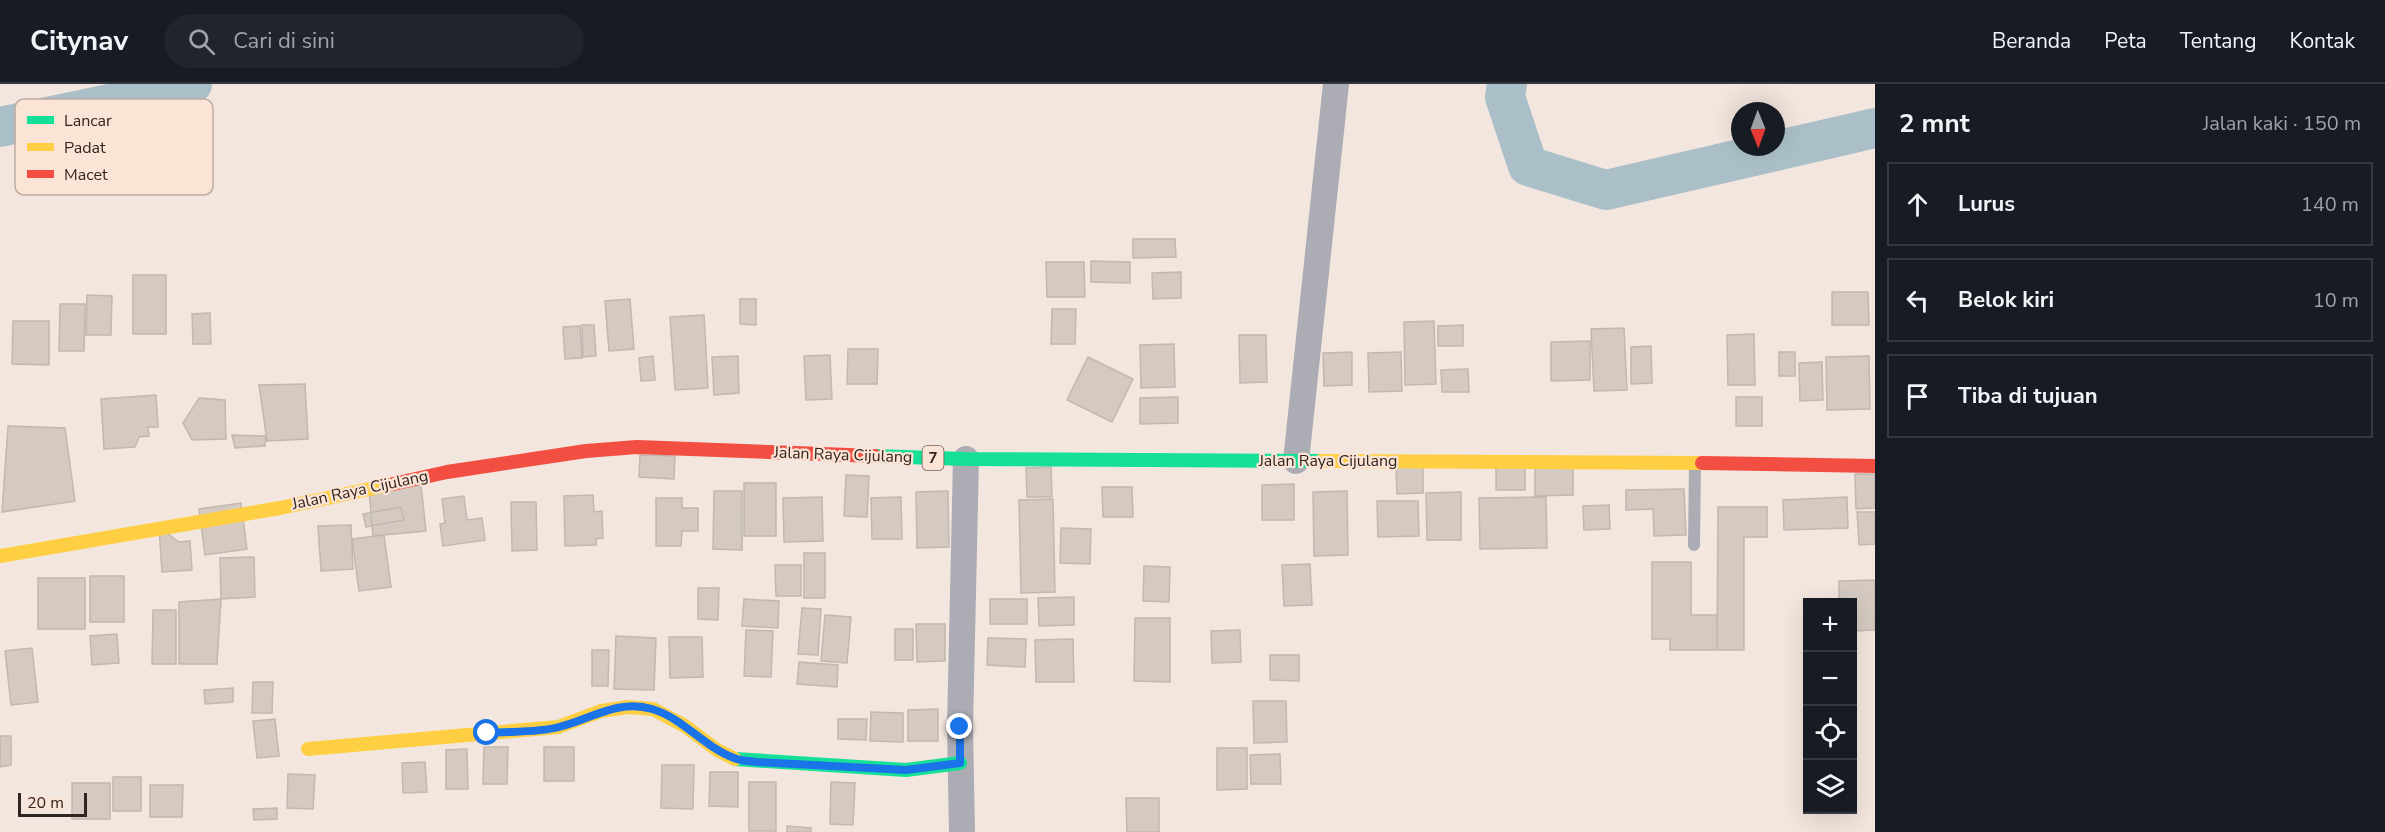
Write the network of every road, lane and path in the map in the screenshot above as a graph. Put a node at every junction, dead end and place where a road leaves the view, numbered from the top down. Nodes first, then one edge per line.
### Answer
1 (1336, 84) edge
2 (966, 459) junction
3 (1296, 461) junction
4 (1695, 464) junction
5 (1875, 466) edge
6 (1695, 545) dead end
7 (0, 556) edge
8 (308, 749) dead end
9 (960, 763) junction
10 (962, 832) edge

1 - 3 street
2 - 3 main road, Jalan Raya Cijulang / 7
2 - 7 main road, Jalan Raya Cijulang / 7
2 - 9 street
3 - 4 main road, Jalan Raya Cijulang / 7
4 - 5 main road, Jalan Raya Cijulang / 7
4 - 6 lane
8 - 9 main road
9 - 10 street

